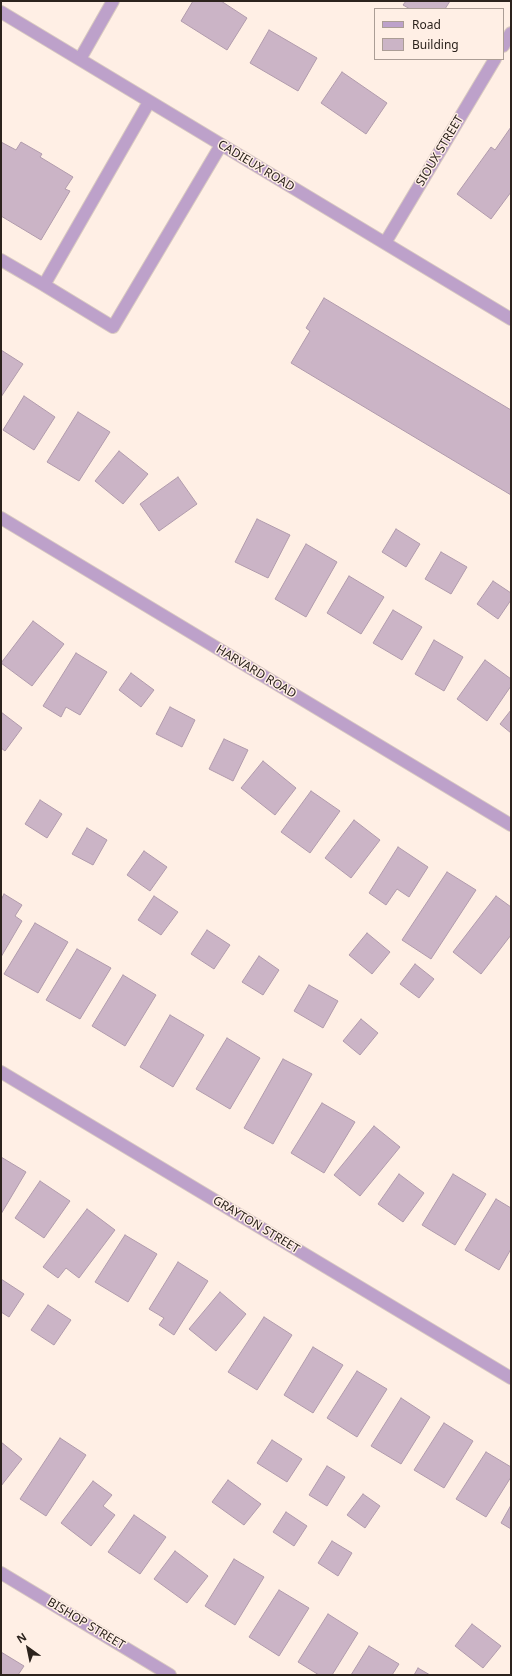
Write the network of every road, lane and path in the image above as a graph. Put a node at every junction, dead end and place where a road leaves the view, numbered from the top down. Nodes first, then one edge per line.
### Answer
1 (113, 1) edge
2 (1, 12) edge
3 (511, 33) edge
4 (504, 44) edge
5 (80, 59) junction
6 (494, 60) edge
7 (149, 102) junction
8 (221, 145) junction
9 (385, 243) junction
10 (1, 260) edge
11 (44, 285) junction
12 (511, 319) edge
13 (1, 518) edge
14 (511, 825) edge
15 (1, 1072) edge
16 (511, 1378) edge
17 (1, 1573) edge
18 (170, 1675) edge

1 - 5 street
2 - 5 street, CADIEUX ROAD
3 - 4 street
5 - 7 street, CADIEUX ROAD
6 - 9 street, SIOUX STREET
7 - 8 street, CADIEUX ROAD
7 - 11 street
8 - 9 street, CADIEUX ROAD
8 - 11 street
9 - 12 street, CADIEUX ROAD
10 - 11 street
13 - 14 street, HARVARD ROAD
15 - 16 street, GRAYTON STREET
17 - 18 street, BISHOP STREET

